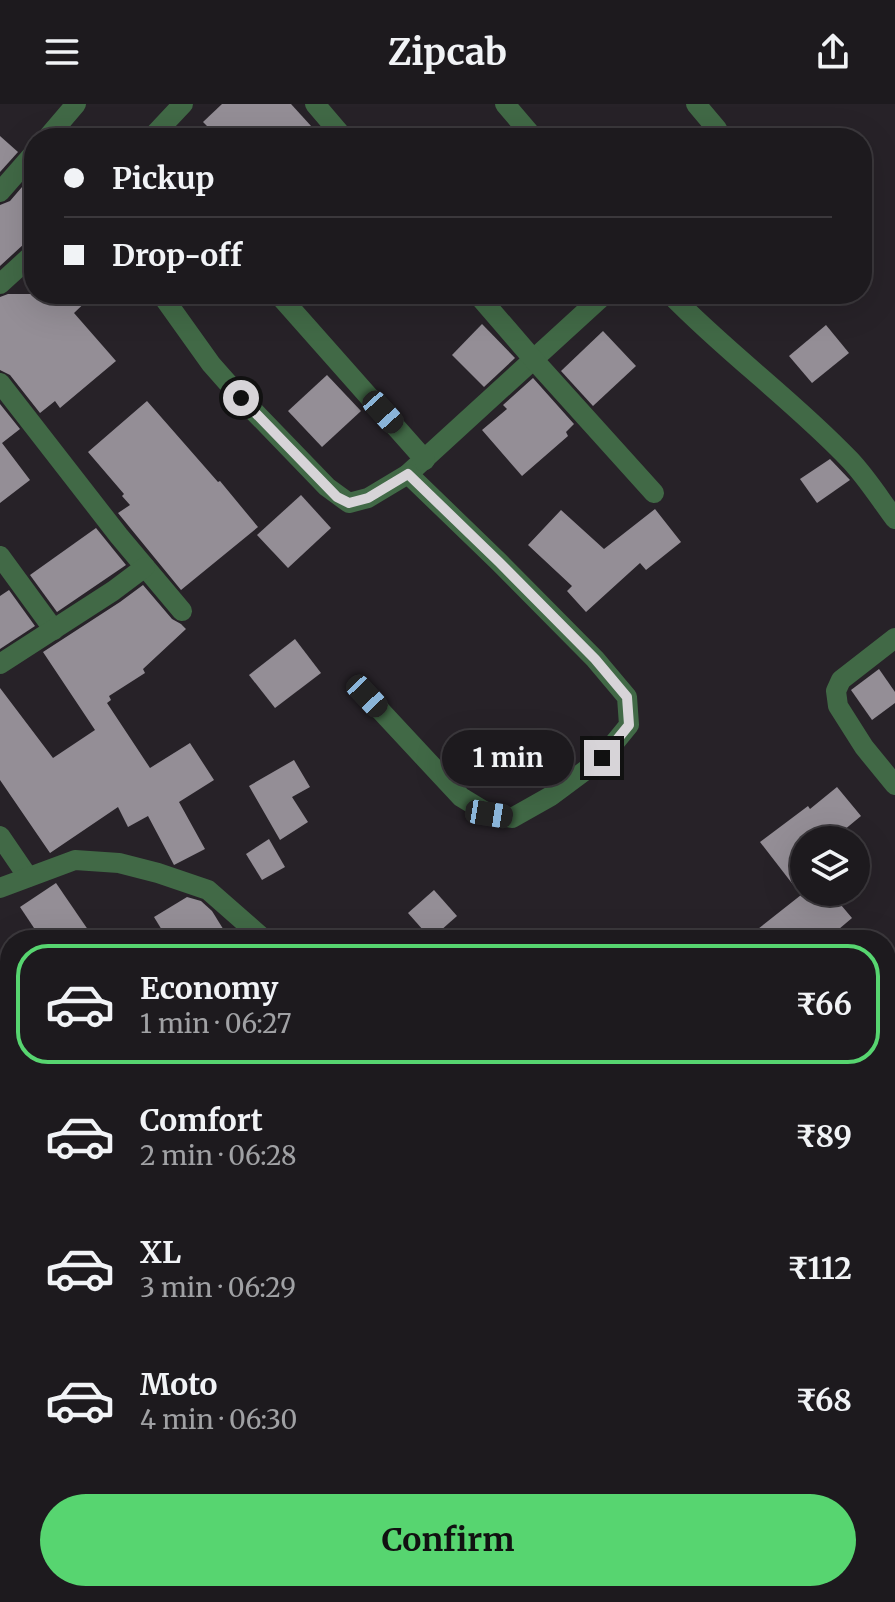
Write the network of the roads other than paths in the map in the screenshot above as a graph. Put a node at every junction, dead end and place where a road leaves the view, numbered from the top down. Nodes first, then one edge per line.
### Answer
1 (76, 104) edge
2 (183, 104) edge
3 (315, 104) edge
4 (505, 104) edge
5 (696, 104) edge
6 (56, 128) edge
7 (160, 128) edge
8 (335, 128) edge
9 (525, 128) edge
10 (716, 128) edge
11 (24, 164) edge
12 (0, 192) edge
13 (24, 262) edge
14 (0, 284) edge
15 (168, 304) edge
16 (287, 304) edge
17 (486, 304) edge
18 (594, 304) edge
19 (680, 304) edge
20 (534, 360) junction
21 (0, 383) edge
22 (425, 460) junction
23 (408, 474) junction
24 (654, 493) dead end
25 (895, 519) edge
26 (0, 556) edge
27 (145, 567) junction
28 (182, 611) dead end
29 (54, 630) junction
30 (895, 638) edge
31 (0, 664) edge
32 (367, 696) dead end
33 (895, 785) edge
34 (0, 836) edge
35 (28, 877) junction
36 (0, 888) edge
37 (254, 930) edge

1 - 6 street
2 - 7 street
3 - 8 street
4 - 9 street
5 - 10 street
11 - 12 street
13 - 14 street
15 - 23 street
16 - 22 street
17 - 20 street
18 - 20 street
19 - 25 street
20 - 22 street
20 - 24 street
21 - 27 street
22 - 23 street
23 - 32 street
26 - 29 street
27 - 28 street
27 - 29 street
29 - 31 street
30 - 33 street
34 - 35 street
35 - 36 street
35 - 37 street

